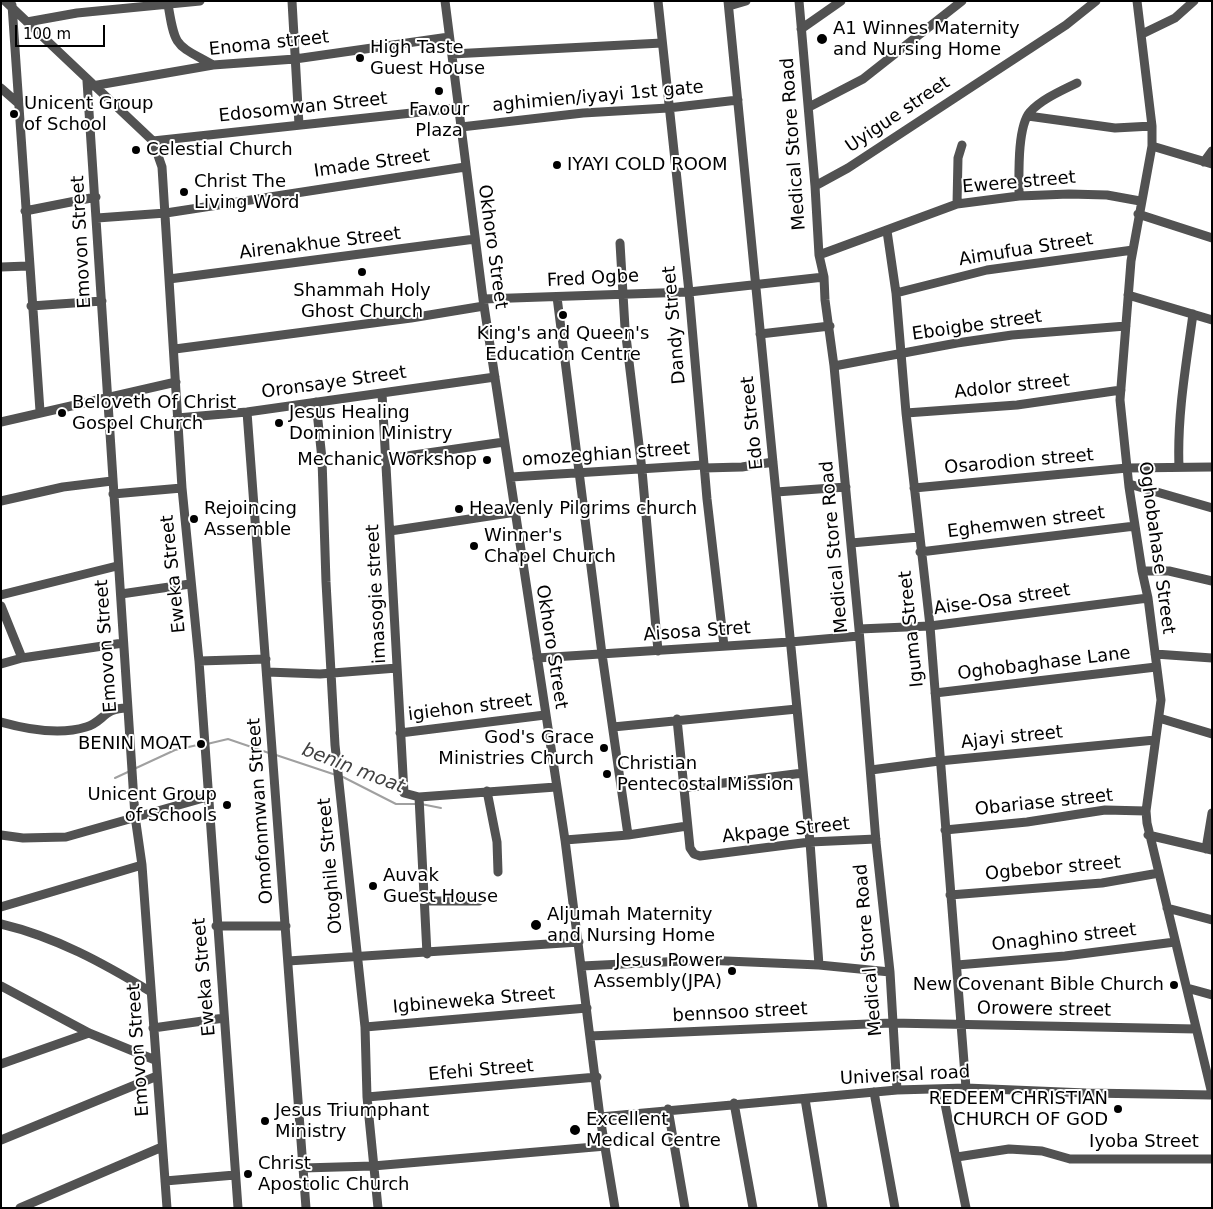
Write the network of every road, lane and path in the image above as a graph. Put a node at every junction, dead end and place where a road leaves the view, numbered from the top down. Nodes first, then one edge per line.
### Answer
1 (200, 1) edge
2 (292, 1) edge
3 (446, 1) edge
4 (658, 1) edge
5 (746, 1) edge
6 (799, 1) edge
7 (841, 1) edge
8 (962, 1) edge
9 (1096, 1) edge
10 (1137, 1) edge
11 (1194, 1) edge
12 (10, 3) edge
13 (168, 4) junction
14 (729, 4) edge
15 (27, 22) junction
16 (801, 29) junction
17 (1142, 34) junction
18 (449, 36) junction
19 (662, 43) junction
20 (452, 54) junction
21 (294, 59) junction
22 (213, 65) junction
23 (1077, 83) dead end
24 (90, 84) junction
25 (1, 88) edge
26 (738, 100) junction
27 (19, 104) junction
28 (458, 108) junction
29 (668, 108) junction
30 (809, 108) junction
31 (1028, 116) junction
32 (299, 125) junction
33 (1152, 126) junction
34 (460, 127) junction
35 (153, 141) junction
36 (962, 145) dead end
37 (1152, 146) junction
38 (1212, 151) edge
39 (1208, 163) edge
40 (465, 167) junction
41 (816, 186) junction
42 (1019, 196) junction
43 (96, 197) junction
44 (1140, 201) junction
45 (957, 204) junction
46 (25, 210) junction
47 (166, 212) junction
48 (1138, 214) junction
49 (97, 218) junction
50 (887, 231) junction
51 (1212, 238) edge
52 (475, 239) junction
53 (620, 244) dead end
54 (1133, 250) junction
55 (819, 255) junction
56 (28, 266) junction
57 (1, 267) edge
58 (824, 277) junction
59 (169, 279) junction
60 (755, 284) junction
61 (689, 292) junction
62 (624, 293) junction
63 (896, 293) junction
64 (1128, 295) junction
65 (557, 297) junction
66 (102, 301) junction
67 (483, 303) junction
68 (31, 306) junction
69 (1193, 314) junction
70 (1212, 320) edge
71 (830, 326) junction
72 (1126, 326) junction
73 (760, 334) junction
74 (174, 349) junction
75 (900, 353) junction
76 (834, 366) junction
77 (495, 377) junction
78 (176, 382) junction
79 (1121, 390) junction
80 (382, 393) junction
81 (108, 398) junction
82 (316, 402) junction
83 (40, 411) junction
84 (247, 412) junction
85 (906, 413) junction
86 (177, 418) junction
87 (1, 422) edge
88 (504, 442) junction
89 (386, 459) junction
90 (773, 462) junction
91 (703, 467) junction
92 (1179, 467) junction
93 (1212, 467) edge
94 (1127, 468) junction
95 (642, 470) junction
96 (580, 474) junction
97 (511, 477) junction
98 (112, 481) junction
99 (1129, 484) junction
100 (846, 487) junction
101 (182, 488) junction
102 (914, 488) junction
103 (776, 492) junction
104 (113, 494) junction
105 (1, 501) edge
106 (1212, 508) edge
107 (516, 512) junction
108 (1135, 526) junction
109 (390, 531) junction
110 (918, 537) junction
111 (851, 543) junction
112 (920, 552) junction
113 (118, 566) junction
114 (1142, 571) junction
115 (1212, 581) edge
116 (190, 584) junction
117 (121, 594) junction
118 (1, 595) edge
119 (1148, 598) junction
120 (1, 606) edge
121 (930, 626) junction
122 (859, 632) junction
123 (790, 642) junction
124 (123, 643) junction
125 (724, 646) junction
126 (658, 651) junction
127 (602, 654) junction
128 (1155, 654) junction
129 (22, 658) junction
130 (537, 658) junction
131 (1212, 658) edge
132 (266, 659) junction
133 (199, 661) junction
134 (1, 664) edge
135 (1156, 667) junction
136 (397, 668) junction
137 (267, 672) junction
138 (332, 673) junction
139 (935, 693) junction
140 (127, 708) junction
141 (797, 709) junction
142 (545, 715) junction
143 (1159, 718) junction
144 (677, 719) junction
145 (1, 722) edge
146 (613, 726) junction
147 (400, 733) junction
148 (1212, 734) edge
149 (1155, 740) junction
150 (939, 761) junction
151 (871, 770) junction
152 (803, 773) junction
153 (556, 787) junction
154 (684, 788) junction
155 (487, 791) junction
156 (419, 796) junction
157 (208, 797) junction
158 (1146, 811) junction
159 (1212, 813) edge
160 (135, 816) junction
161 (687, 826) junction
162 (945, 830) junction
163 (628, 835) junction
164 (1148, 835) junction
165 (3, 836) edge
166 (876, 839) junction
167 (565, 840) junction
168 (810, 842) junction
169 (1209, 850) edge
170 (142, 865) junction
171 (498, 872) dead end
172 (1159, 873) junction
173 (950, 895) junction
174 (424, 901) junction
175 (479, 901) dead end
176 (1, 906) edge
177 (1167, 908) junction
178 (1212, 920) edge
179 (1, 924) edge
180 (216, 926) junction
181 (286, 926) junction
182 (579, 942) junction
183 (1175, 942) junction
184 (427, 954) junction
185 (356, 958) junction
186 (288, 961) junction
187 (957, 964) junction
188 (819, 965) junction
189 (582, 966) junction
190 (890, 972) junction
191 (1, 986) edge
192 (1187, 988) junction
193 (151, 992) junction
194 (1212, 995) edge
195 (586, 1008) junction
196 (224, 1018) junction
197 (891, 1023) junction
198 (960, 1024) junction
199 (365, 1027) junction
200 (153, 1028) junction
201 (1196, 1029) junction
202 (89, 1033) junction
203 (590, 1036) junction
204 (155, 1060) junction
205 (1208, 1061) edge
206 (1, 1064) edge
207 (157, 1076) junction
208 (597, 1077) junction
209 (966, 1088) junction
210 (942, 1089) junction
211 (896, 1090) junction
212 (874, 1092) junction
213 (1212, 1094) edge
214 (368, 1097) junction
215 (804, 1099) junction
216 (734, 1103) junction
217 (668, 1110) junction
218 (600, 1116) junction
219 (1, 1140) edge
220 (606, 1146) junction
221 (162, 1147) junction
222 (957, 1157) junction
223 (1212, 1159) edge
224 (373, 1166) junction
225 (303, 1168) junction
226 (235, 1175) junction
227 (165, 1181) junction
228 (20, 1208) edge
229 (167, 1208) edge
230 (238, 1208) edge
231 (306, 1208) edge
232 (378, 1208) edge
233 (615, 1208) edge
234 (684, 1208) edge
235 (753, 1208) edge
236 (823, 1208) edge
237 (895, 1208) edge
238 (966, 1208) edge

1 - 13 street
2 - 21 street
3 - 18 street, Okhoro Street
4 - 19 street, Dandy Street
5 - 14 street
6 - 16 street, Medical Store Road
7 - 16 street
8 - 30 street
9 - 41 street, Uyigue street
10 - 17 street, Oghobahase Street
11 - 17 street
12 - 15 street, Eweka Street
12 - 27 street
13 - 15 street
13 - 22 street
14 - 26 street, Edo Street
15 - 24 street, Eweka Street
16 - 30 street, Medical Store Road
17 - 33 street, Oghobahase Street
18 - 20 street, Okhoro Street
18 - 21 street, Enoma street
19 - 20 street
19 - 29 street, Dandy Street
20 - 28 street, Okhoro Street
21 - 22 street, Enoma street
21 - 32 street
22 - 24 street, Enoma street
23 - 31 street
24 - 35 street, Eweka Street
24 - 43 street, Emovon Street
25 - 27 street
26 - 29 street, aghimien/iyayi 1st gate
26 - 60 street, Edo Street
27 - 46 street
28 - 32 street, Edosomwan Street
28 - 34 street, Okhoro Street
29 - 34 street, aghimien/iyayi 1st gate
29 - 61 street, Dandy Street
30 - 41 street, Medical Store Road
31 - 33 street
31 - 42 street
32 - 35 street, Edosomwan Street
33 - 37 street, Oghobahase Street
34 - 40 street, Okhoro Street
35 - 47 street, Eweka Street
36 - 45 street
37 - 39 street
37 - 44 street, Oghobahase Street
38 - 39 street
40 - 47 street, Imade Street
40 - 52 street, Okhoro Street
41 - 55 street, Medical Store Road
42 - 44 street, Ewere street
42 - 45 street, Ewere street
43 - 46 street
43 - 49 street, Emovon Street
44 - 48 street, Oghobahase Street
45 - 50 street, Ewere street
46 - 56 street
47 - 49 street, Imade Street
47 - 59 street, Eweka Street
48 - 51 street
48 - 54 street, Oghobahase Street
49 - 66 street, Emovon Street
50 - 55 street, Ewere street
50 - 63 street, Iguma Street
52 - 59 street, Airenakhue Street
52 - 67 street, Okhoro Street
53 - 62 street
54 - 63 street, Aimufua Street
54 - 64 street, Oghobahase Street
55 - 58 street, Medical Store Road
56 - 57 street
56 - 68 street
58 - 60 street, Fred Ogbe
58 - 71 street, Medical Store Road
59 - 74 street, Eweka Street
60 - 61 street, Fred Ogbe
60 - 73 street, Edo Street
61 - 62 street, Fred Ogbe
61 - 91 street, Dandy Street
62 - 65 street, Fred Ogbe
62 - 95 street
63 - 75 street, Iguma Street
64 - 69 street
64 - 72 street, Oghobahase Street
65 - 67 street, Fred Ogbe
65 - 96 street
66 - 68 street
66 - 81 street, Emovon Street
67 - 74 street, Fred Ogbe
67 - 77 street, Okhoro Street
68 - 83 street
69 - 70 street
69 - 92 street
71 - 73 street
71 - 76 street, Medical Store Road
72 - 75 street, Eboigbe street
72 - 79 street, Oghobahase Street
73 - 90 street, Edo Street
74 - 78 street, Eweka Street
75 - 76 street, Eboigbe street
75 - 85 street, Iguma Street
76 - 100 street, Medical Store Road
77 - 80 street, Oronsaye Street
77 - 88 street, Okhoro Street
78 - 81 street
78 - 86 street, Eweka Street
79 - 85 street, Adolor street
79 - 94 street, Oghobahase Street
80 - 82 street, Oronsaye Street
80 - 89 street, imasogie street
81 - 83 street
81 - 98 street, Emovon Street
82 - 84 street, Oronsaye Street
82 - 138 street, Otoghile Street
83 - 87 street
84 - 86 street, Oronsaye Street
84 - 132 street, Omofonmwan Street
85 - 102 street, Iguma Street
86 - 101 street, Eweka Street
88 - 89 street
88 - 97 street, Okhoro Street
89 - 109 street, imasogie street
90 - 91 street, omozeghian street
90 - 103 street, Edo Street
91 - 95 street, omozeghian street
91 - 125 street, Dandy Street
92 - 93 street, Osarodion street
92 - 94 street, Osarodion street
94 - 99 street, Oghobahase Street
94 - 102 street, Osarodion street
95 - 96 street, omozeghian street
95 - 126 street
96 - 97 street, omozeghian street
96 - 127 street
97 - 107 street, Okhoro Street
98 - 104 street, Emovon Street
98 - 105 street
99 - 106 street
99 - 108 street, Oghobahase Street
100 - 103 street
100 - 111 street, Medical Store Road
101 - 104 street
101 - 116 street, Eweka Street
102 - 110 street, Iguma Street
103 - 123 street, Edo Street
104 - 113 street, Emovon Street
107 - 109 street
107 - 130 street, Okhoro Street
108 - 112 street, Eghemwen street
108 - 114 street, Oghobahase Street
109 - 136 street, imasogie street
110 - 111 street
110 - 112 street, Iguma Street
111 - 122 street, Medical Store Road
112 - 121 street, Iguma Street
113 - 117 street, Emovon Street
113 - 118 street
114 - 115 street
114 - 119 street, Oghobahase Street
116 - 117 street
116 - 133 street, Eweka Street
117 - 124 street, Emovon Street
119 - 121 street, Aise-Osa street
119 - 128 street, Oghobahase Street
120 - 129 street
121 - 122 street, Aise-Osa street
121 - 139 street, Iguma Street
122 - 123 street, Aisosa Stret
122 - 151 street, Medical Store Road
123 - 125 street, Aisosa Stret
123 - 141 street, Edo Street
124 - 129 street
124 - 140 street, Emovon Street
125 - 126 street, Aisosa Stret
126 - 127 street, Aisosa Stret
127 - 130 street, Aisosa Stret
127 - 146 street
128 - 131 street
128 - 135 street, Oghobahase Street
129 - 134 street
130 - 142 street, Okhoro Street
132 - 133 street
132 - 137 street, Omofonmwan Street
133 - 157 street, Eweka Street
135 - 139 street, Oghobaghase Lane
135 - 143 street, Oghobahase Street
136 - 138 street
136 - 147 street, imasogie street
137 - 138 street
137 - 181 street, Omofonmwan Street
138 - 185 street, Otoghile Street
139 - 150 street, Iguma Street
140 - 145 street
140 - 160 street, Emovon Street
141 - 144 street
141 - 152 street, Edo Street
142 - 147 street, igiehon street
142 - 153 street, Okhoro Street
143 - 148 street
143 - 149 street, Oghobahase Street
144 - 146 street
144 - 154 street
146 - 163 street
147 - 156 street, imasogie street
149 - 150 street, Ajayi street
149 - 158 street, Oghobahase Street
150 - 151 street, Ajayi street
150 - 162 street, Iguma Street
151 - 166 street, Medical Store Road
152 - 154 street
152 - 168 street, Edo Street
153 - 155 street
153 - 167 street, Okhoro Street
154 - 161 street
155 - 156 street
155 - 171 street
156 - 174 street
157 - 160 street
157 - 180 street, Eweka Street
158 - 162 street, Obariase street
158 - 164 street, Oghobahase Street
159 - 169 street
160 - 165 street
160 - 170 street, Emovon Street
161 - 163 street
161 - 168 street, Akpage Street
162 - 173 street, Iguma Street
163 - 167 street
164 - 169 street
164 - 172 street, Oghobahase Street
166 - 168 street, Akpage Street
166 - 190 street, Medical Store Road
167 - 182 street, Okhoro Street
168 - 188 street, Edo Street
170 - 176 street
170 - 193 street, Emovon Street
172 - 173 street, Ogbebor street
172 - 177 street, Oghobahase Street
173 - 187 street, Iguma Street
174 - 175 street
174 - 184 street
177 - 178 street
177 - 183 street, Oghobahase Street
179 - 193 street
180 - 181 street
180 - 196 street, Eweka Street
181 - 186 street, Omofonmwan Street
182 - 184 street
182 - 189 street, Okhoro Street
183 - 187 street, Onaghino street
183 - 192 street, Oghobahase Street
184 - 185 street
185 - 186 street
185 - 199 street, Otoghile Street
186 - 225 street, Omofonmwan Street
187 - 198 street, Iguma Street
188 - 189 street
188 - 190 street
189 - 195 street, Okhoro Street
190 - 197 street, Medical Store Road
191 - 202 street
192 - 194 street
192 - 201 street, Oghobahase Street
193 - 200 street, Emovon Street
195 - 199 street, Igbineweka Street
195 - 203 street, Okhoro Street
196 - 200 street
196 - 226 street, Eweka Street
197 - 198 street, Orowere street
197 - 203 street, bennsoo street
197 - 211 street, Medical Store Road
198 - 201 street, Orowere street
198 - 209 street, Iguma Street
199 - 214 street, Otoghile Street
200 - 204 street, Emovon Street
201 - 205 street, Oghobahase Street
202 - 204 street
202 - 206 street
203 - 208 street, Okhoro Street
204 - 207 street, Emovon Street
205 - 213 street, Oghobahase Street
207 - 219 street
207 - 221 street, Emovon Street
208 - 214 street, Efehi Street
208 - 218 street, Okhoro Street
209 - 210 street, Universal road
209 - 213 street, Universal road
210 - 211 street, Universal road
210 - 222 street
211 - 212 street, Universal road
212 - 215 street, Universal road
212 - 237 street
214 - 224 street, Otoghile Street
215 - 216 street, Universal road
215 - 236 street
216 - 217 street, Universal road
216 - 235 street
217 - 218 street, Universal road
217 - 234 street
218 - 220 street, Okhoro Street
220 - 224 street
220 - 233 street, Okhoro Street
221 - 227 street, Emovon Street
221 - 228 street
222 - 223 street, Iyoba Street
222 - 238 street
224 - 225 street
224 - 232 street, Otoghile Street
225 - 231 street, Omofonmwan Street
226 - 227 street
226 - 230 street, Eweka Street
227 - 229 street, Emovon Street

